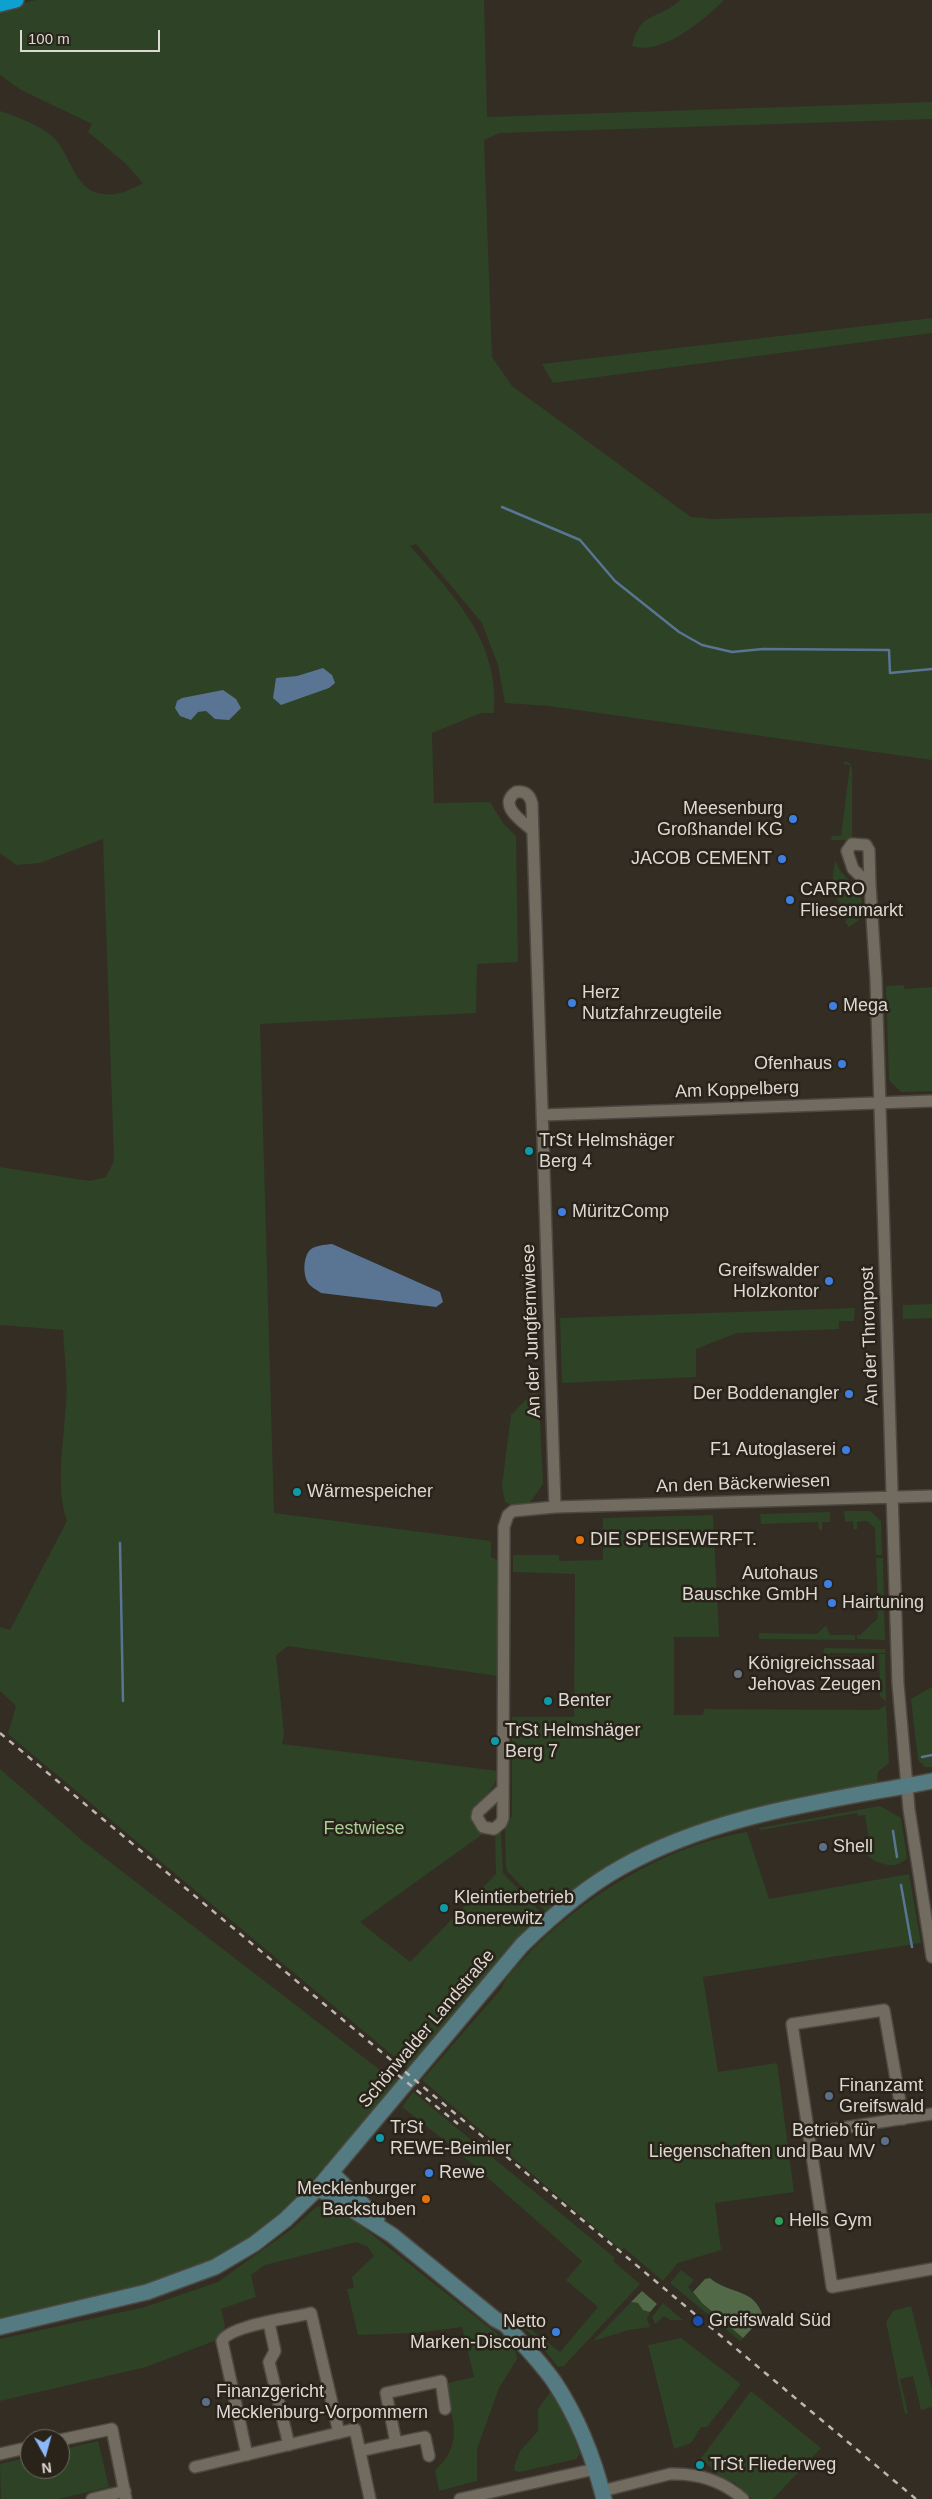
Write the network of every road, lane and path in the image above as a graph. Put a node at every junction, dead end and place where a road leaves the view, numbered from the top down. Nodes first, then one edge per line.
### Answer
1 (16, 0) edge
2 (0, 4) edge
3 (532, 830) dead end
4 (870, 885) dead end
5 (932, 1101) edge
6 (879, 1103) junction
7 (543, 1115) junction
8 (932, 1496) edge
9 (892, 1498) junction
10 (555, 1507) junction
11 (932, 1781) edge
12 (906, 1786) junction
13 (502, 1789) dead end
14 (931, 1937) edge
15 (932, 1956) edge
16 (932, 2114) edge
17 (903, 2119) junction
18 (810, 2133) junction
19 (331, 2172) junction
20 (318, 2188) junction
21 (392, 2235) junction
22 (932, 2269) edge
23 (269, 2323) junction
24 (0, 2327) edge
25 (445, 2409) dead end
26 (339, 2433) junction
27 (70, 2438) edge
28 (396, 2443) junction
29 (289, 2445) junction
30 (20, 2449) edge
31 (360, 2451) junction
32 (0, 2454) edge
33 (247, 2455) junction
34 (429, 2456) dead end
35 (195, 2467) dead end
36 (595, 2469) junction
37 (126, 2495) edge
38 (603, 2495) edge
39 (92, 2499) edge
40 (370, 2499) edge
41 (460, 2499) edge
42 (743, 2499) edge

1 - 2 highway
3 - 7 street, An der Jungfernwiese
4 - 6 street, An der Thronpost
5 - 6 street, Am Koppelberg
6 - 7 street, Am Koppelberg
6 - 9 street, An der Thronpost
7 - 10 street, An der Jungfernwiese
8 - 9 street, An den Bäckerwiesen
9 - 10 street, An den Bäckerwiesen
9 - 12 street, An der Thronpost
10 - 13 street
11 - 12 main road, Schönwalder Landstraße
12 - 14 street, An der Thronpost
12 - 19 main road, Schönwalder Landstraße
14 - 15 street, An der Thronpost
16 - 17 street
17 - 18 street
17 - 18 street
18 - 22 street
19 - 20 main road, Schönwalder Landstraße
19 - 21 main road
20 - 21 main road
20 - 24 main road, Schönwalder Landstraße
21 - 36 main road
23 - 26 street
23 - 29 street
23 - 33 street
25 - 28 street
26 - 29 street
26 - 31 street
27 - 37 street
28 - 31 street
28 - 34 street
29 - 33 street
30 - 32 street
31 - 40 street
33 - 35 street
36 - 38 main road
36 - 41 street
37 - 39 street
38 - 42 street

